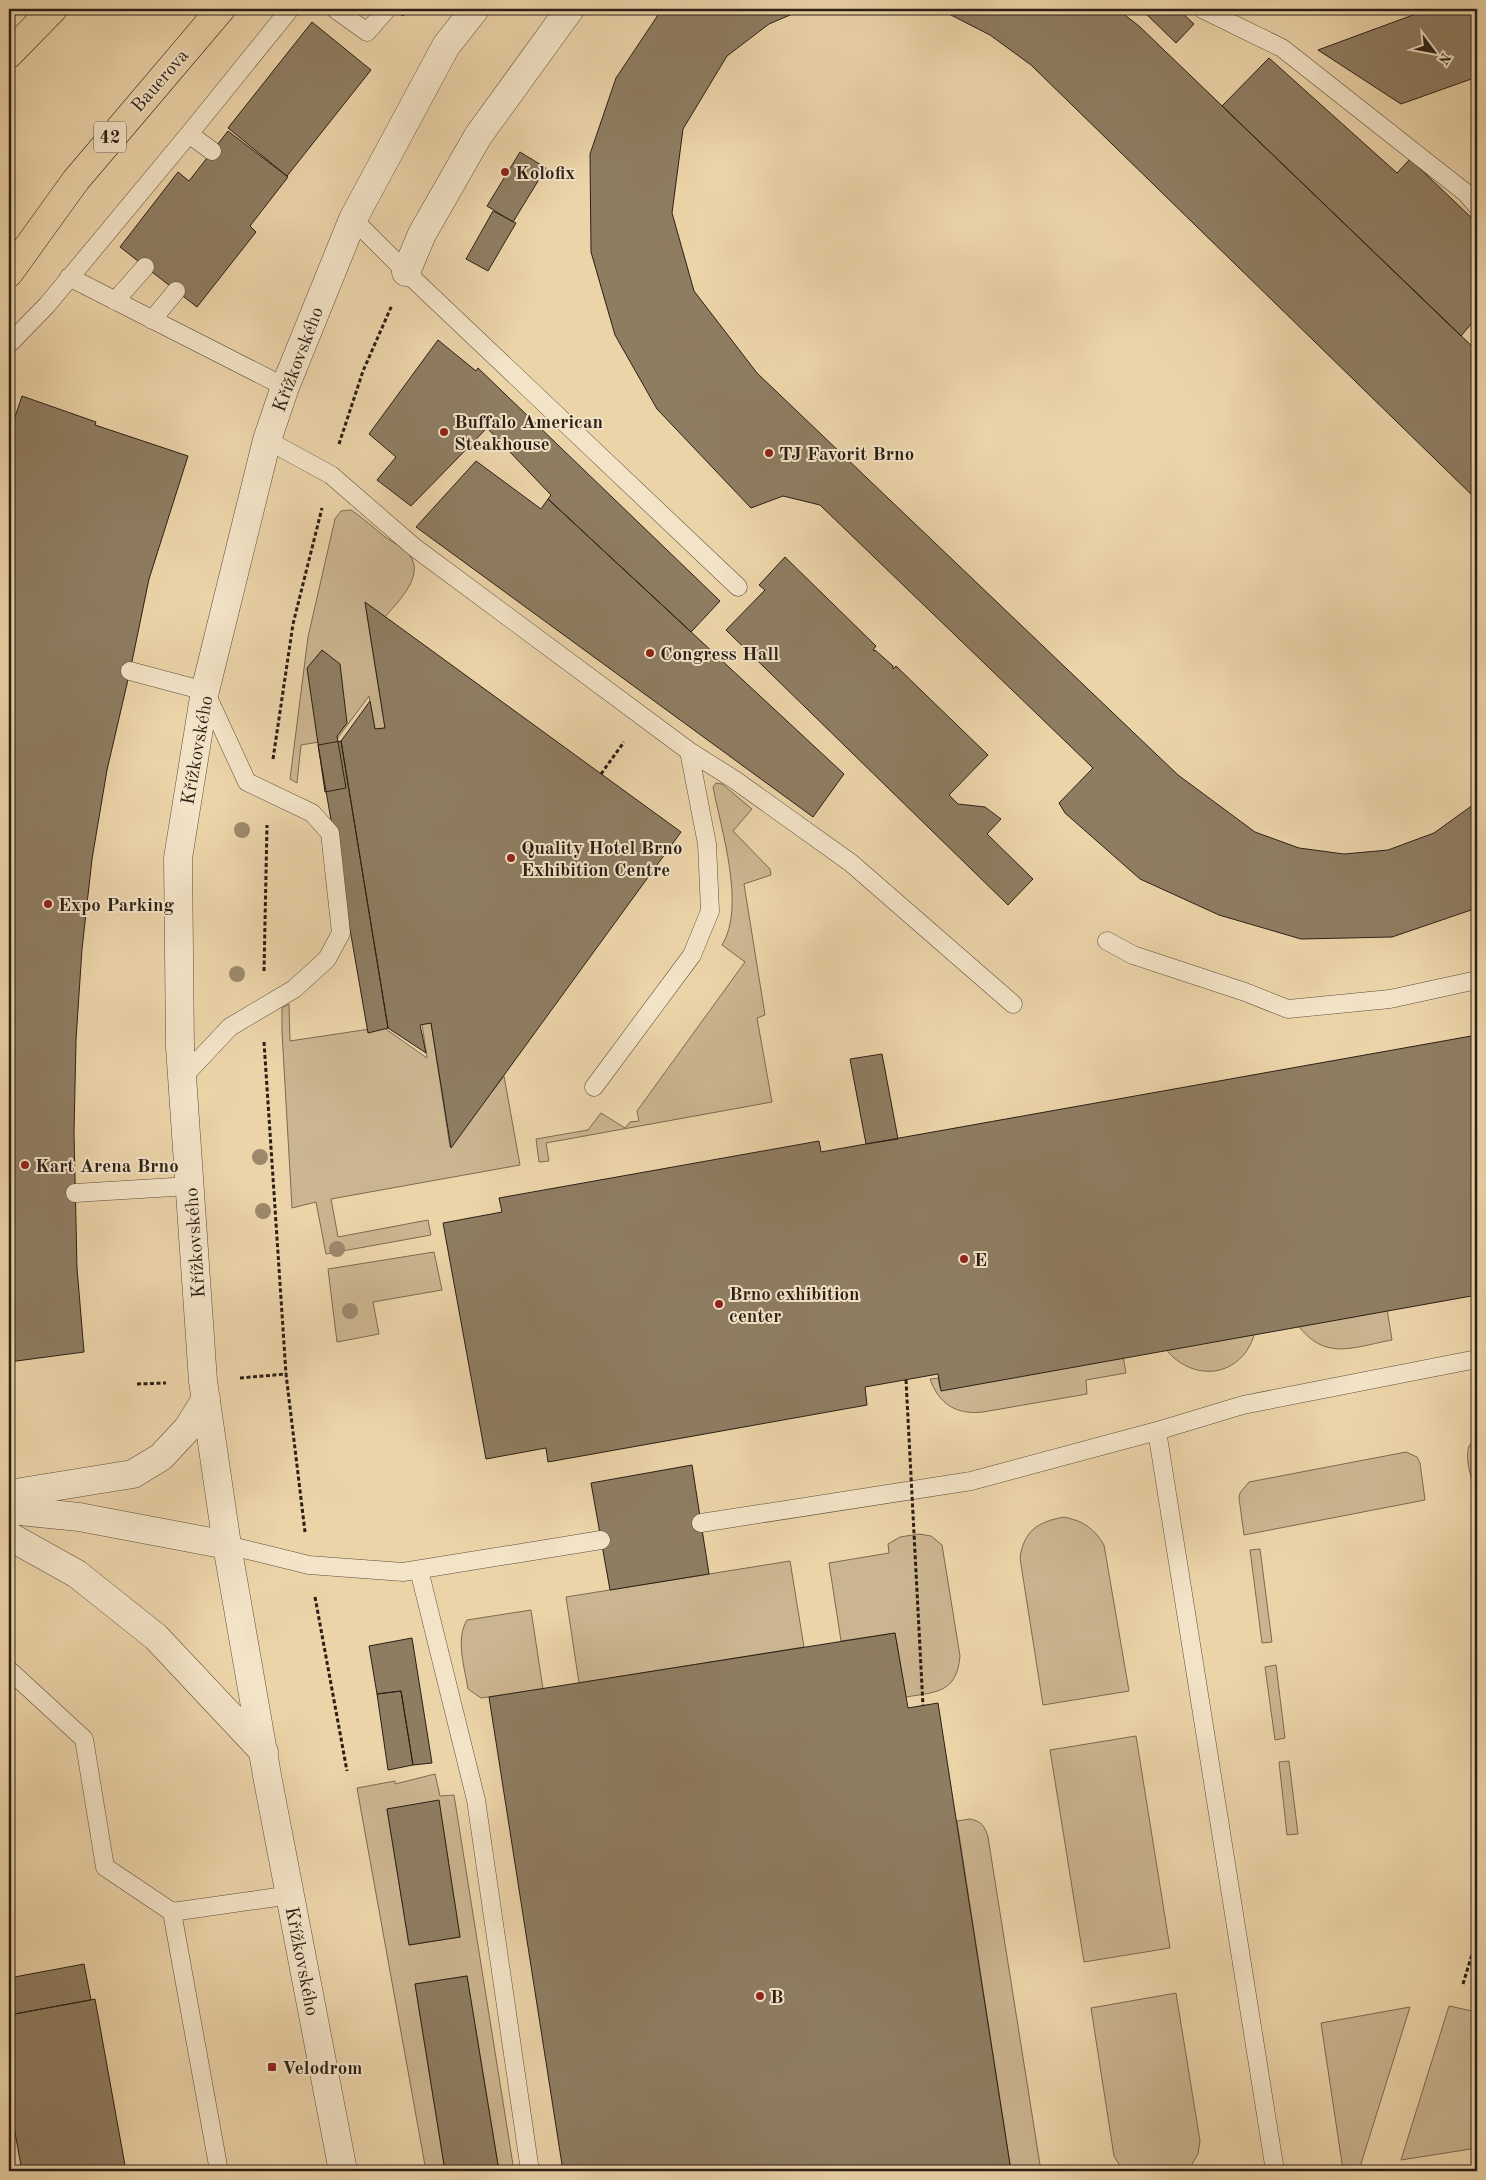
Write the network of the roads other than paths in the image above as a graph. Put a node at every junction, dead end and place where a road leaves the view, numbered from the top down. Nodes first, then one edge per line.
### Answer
1 (53, 9) edge
2 (220, 9) edge
3 (290, 9) edge
4 (335, 9) edge
5 (387, 9) edge
6 (475, 9) edge
7 (570, 9) edge
8 (1202, 9) edge
9 (9, 54) edge
10 (189, 134) junction
11 (212, 151) dead end
12 (1477, 206) edge
13 (353, 219) junction
14 (145, 267) dead end
15 (406, 272) junction
16 (9, 273) edge
17 (69, 277) junction
18 (176, 290) dead end
19 (115, 301) junction
20 (152, 320) junction
21 (9, 344) edge
22 (285, 387) junction
23 (267, 440) junction
24 (738, 587) dead end
25 (130, 671) dead end
26 (205, 691) junction
27 (689, 752) junction
28 (1106, 941) dead end
29 (1477, 980) edge
30 (1014, 1004) dead end
31 (182, 1078) junction
32 (594, 1087) dead end
33 (190, 1186) junction
34 (75, 1193) dead end
35 (1477, 1359) edge
36 (204, 1390) junction
37 (1157, 1431) junction
38 (9, 1494) edge
39 (9, 1510) edge
40 (701, 1523) dead end
41 (9, 1536) edge
42 (601, 1540) dead end
43 (227, 1545) junction
44 (419, 1570) junction
45 (9, 1670) edge
46 (264, 1752) junction
47 (291, 1895) junction
48 (172, 1912) junction
49 (219, 2171) edge
50 (342, 2171) edge
51 (530, 2171) edge
52 (1275, 2171) edge

1 - 9 highway
2 - 16 highway, Bauerova / 42
3 - 10 lane
4 - 5 lane
6 - 13 street, Křížkovského
7 - 15 street
8 - 12 lane
10 - 11 lane
10 - 17 lane
13 - 15 lane
13 - 22 street, Křížkovského
14 - 19 lane
15 - 24 lane
17 - 19 lane
17 - 21 lane
18 - 20 lane
19 - 20 lane
20 - 22 lane
22 - 23 street, Křížkovského
23 - 26 street, Křížkovského
23 - 27 lane
25 - 26 lane
26 - 31 street, Křížkovského
26 - 31 lane
27 - 30 lane
27 - 32 lane
28 - 29 lane
31 - 33 street, Křížkovského
33 - 34 lane
33 - 36 street, Křížkovského
35 - 37 lane
36 - 38 street
36 - 43 street, Křížkovského
37 - 40 lane
37 - 52 lane
39 - 43 street
41 - 46 street
42 - 44 lane
43 - 44 lane
43 - 46 street, Křížkovského
44 - 51 lane
45 - 48 lane
46 - 47 street, Křížkovského
47 - 48 lane
47 - 50 street, Křížkovského
48 - 49 lane

